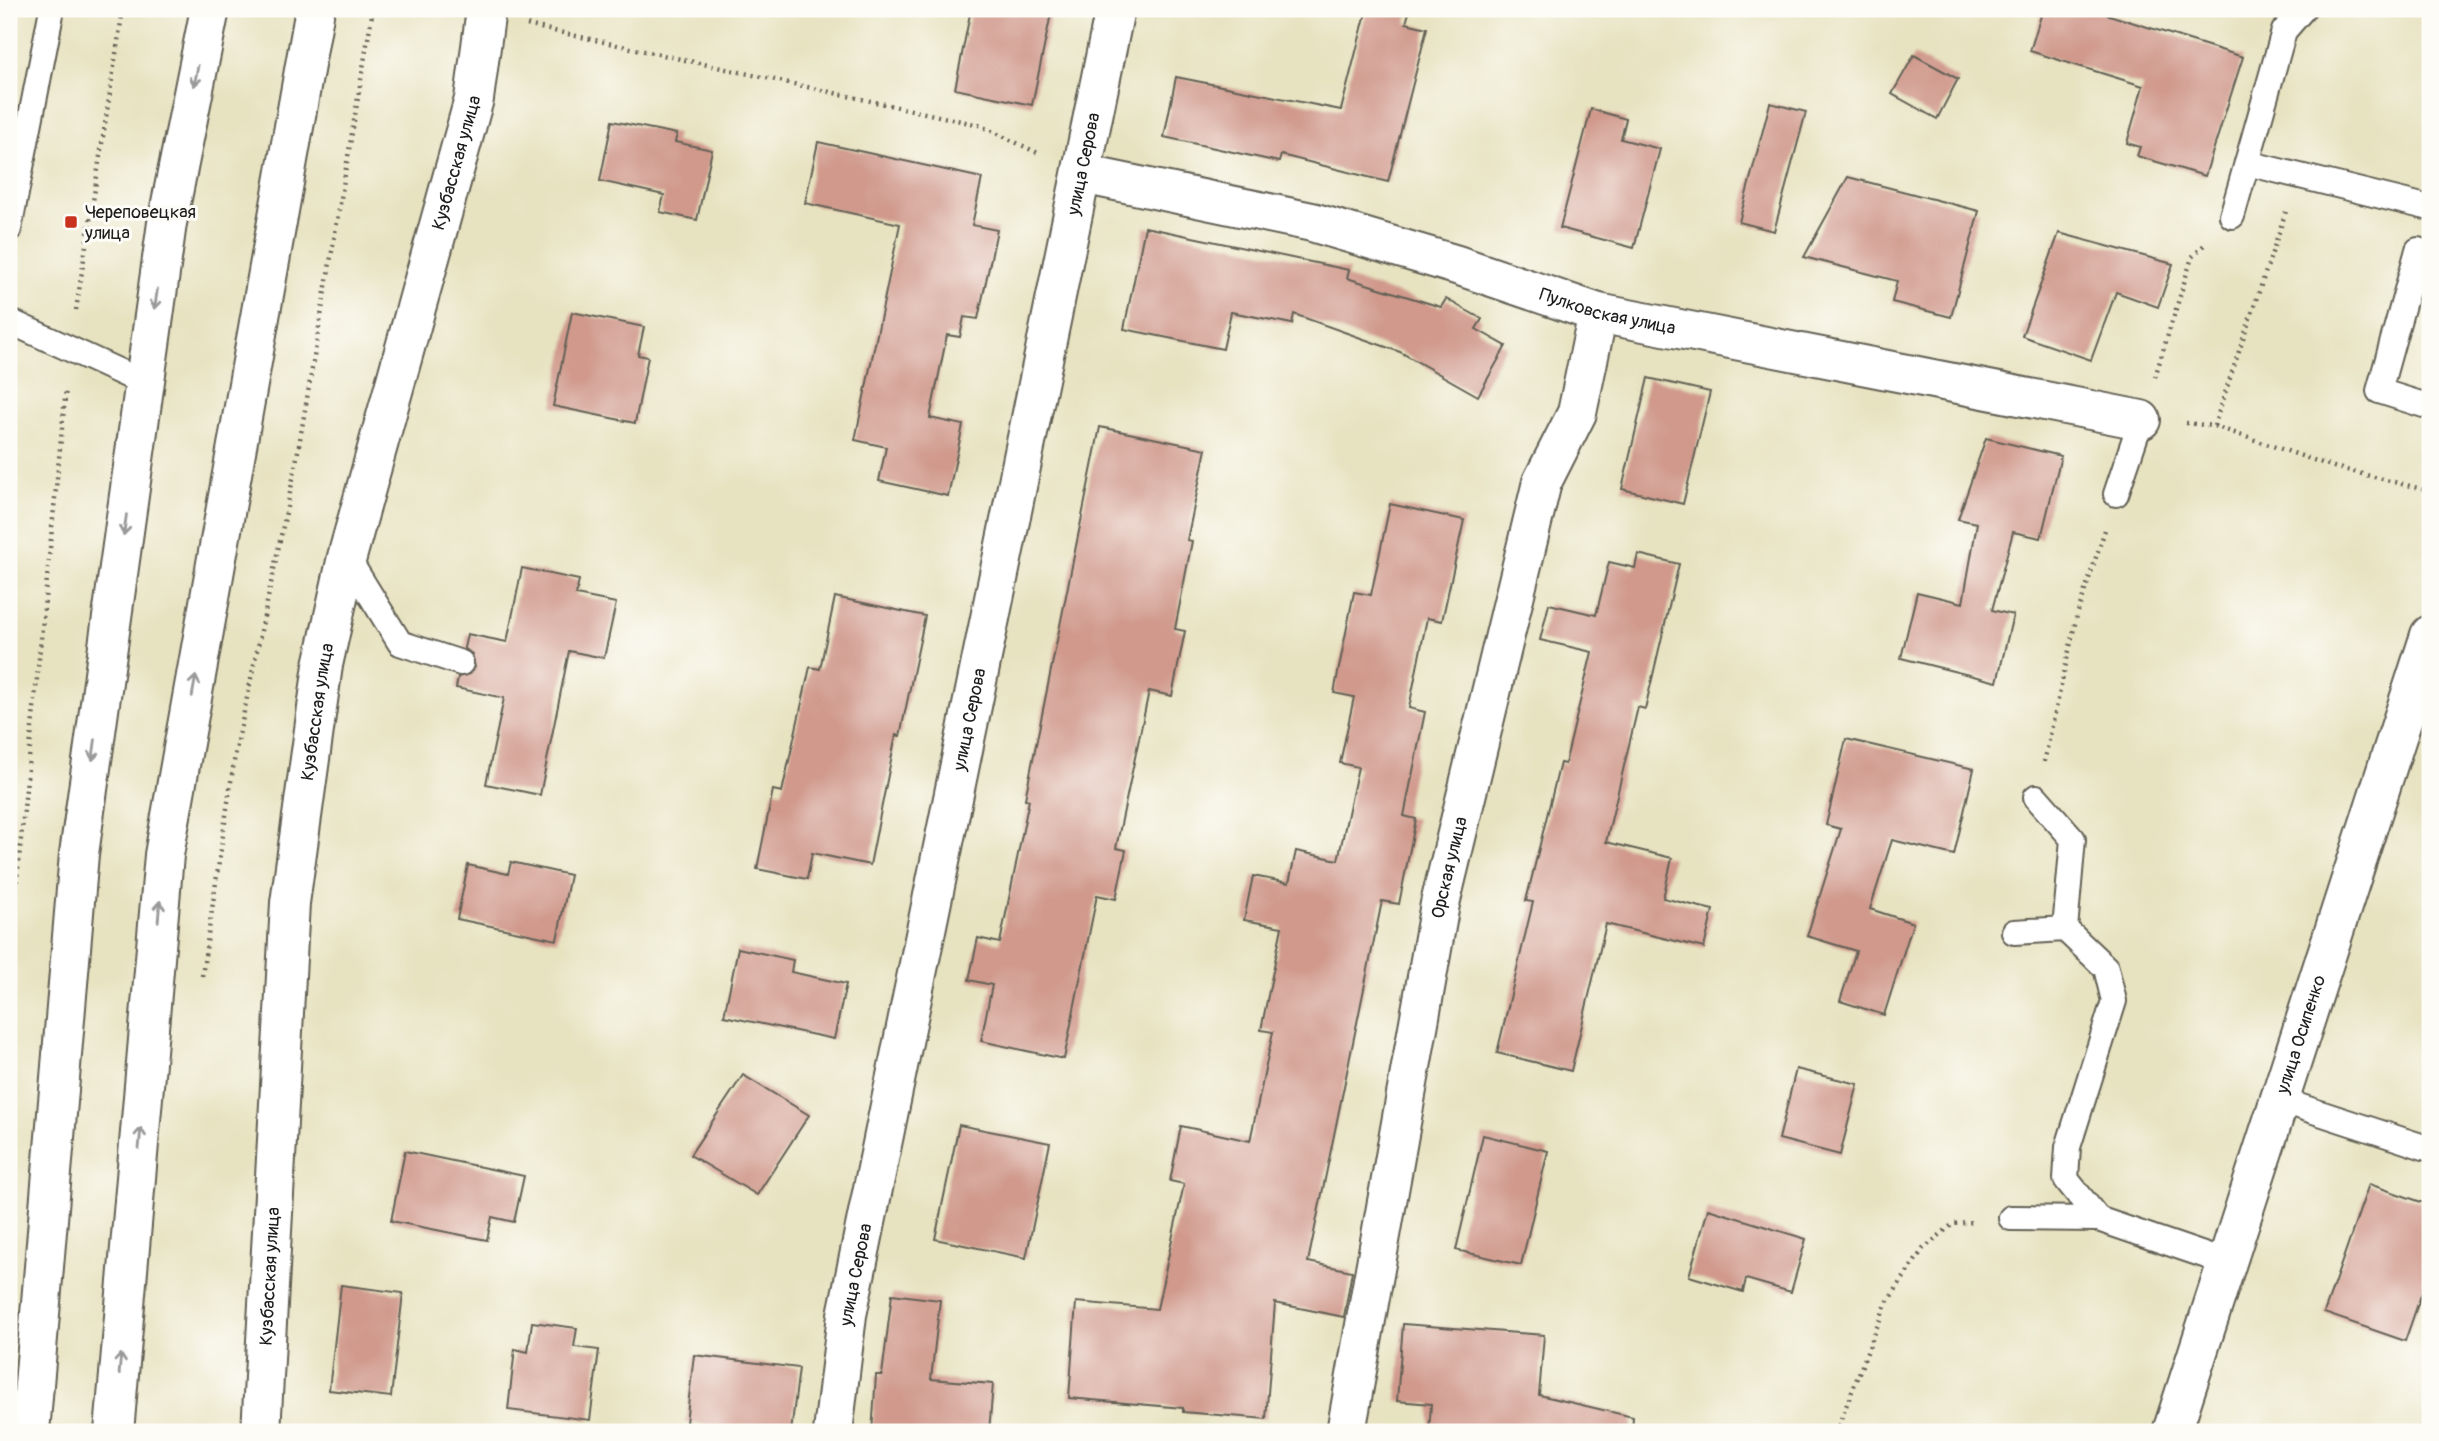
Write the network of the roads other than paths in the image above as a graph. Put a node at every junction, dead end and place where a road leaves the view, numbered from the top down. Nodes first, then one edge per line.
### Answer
1 (52, 9) edge
2 (210, 9) edge
3 (315, 9) edge
4 (1115, 9) edge
5 (2303, 9) edge
6 (486, 12) edge
7 (2247, 163) junction
8 (1082, 174) junction
9 (2430, 208) edge
10 (2232, 216) road end
11 (9, 229) edge
12 (2418, 250) dead end
13 (1598, 313) junction
14 (9, 321) edge
15 (144, 383) junction
16 (2430, 407) edge
17 (2141, 420) joint
18 (2116, 494) road end
19 (347, 557) junction
20 (2430, 635) edge
21 (461, 663) dead end
22 (2036, 797) road end
23 (2065, 929) junction
24 (2014, 932) dead end
25 (2280, 1100) junction
26 (2430, 1149) edge
27 (2011, 1217) road end
28 (2098, 1219) junction
29 (2227, 1263) junction
30 (30, 1432) edge
31 (114, 1432) edge
32 (261, 1432) edge
33 (833, 1432) edge
34 (1346, 1432) edge
35 (2172, 1432) edge

1 - 11 lane
2 -> 15 street
31 -> 3 street
4 - 8 street, улица Серова
5 - 7 lane
6 - 19 street, Кузбасская улица
7 - 9 lane
7 - 10 lane
8 - 13 street, Пулковская улица
8 - 33 street, улица Серова
12 - 16 lane
13 - 17 street, Пулковская улица
13 - 34 street, Орская улица
14 - 15 lane
15 -> 30 street
17 - 18 lane
19 - 21 lane
19 - 32 street, Кузбасская улица
20 - 25 street, улица Осипенко
22 - 23 lane
23 - 24 lane
23 - 28 lane
25 - 26 lane
25 - 29 street, улица Осипенко
27 - 28 lane
28 - 29 lane
29 - 35 street, улица Осипенко

